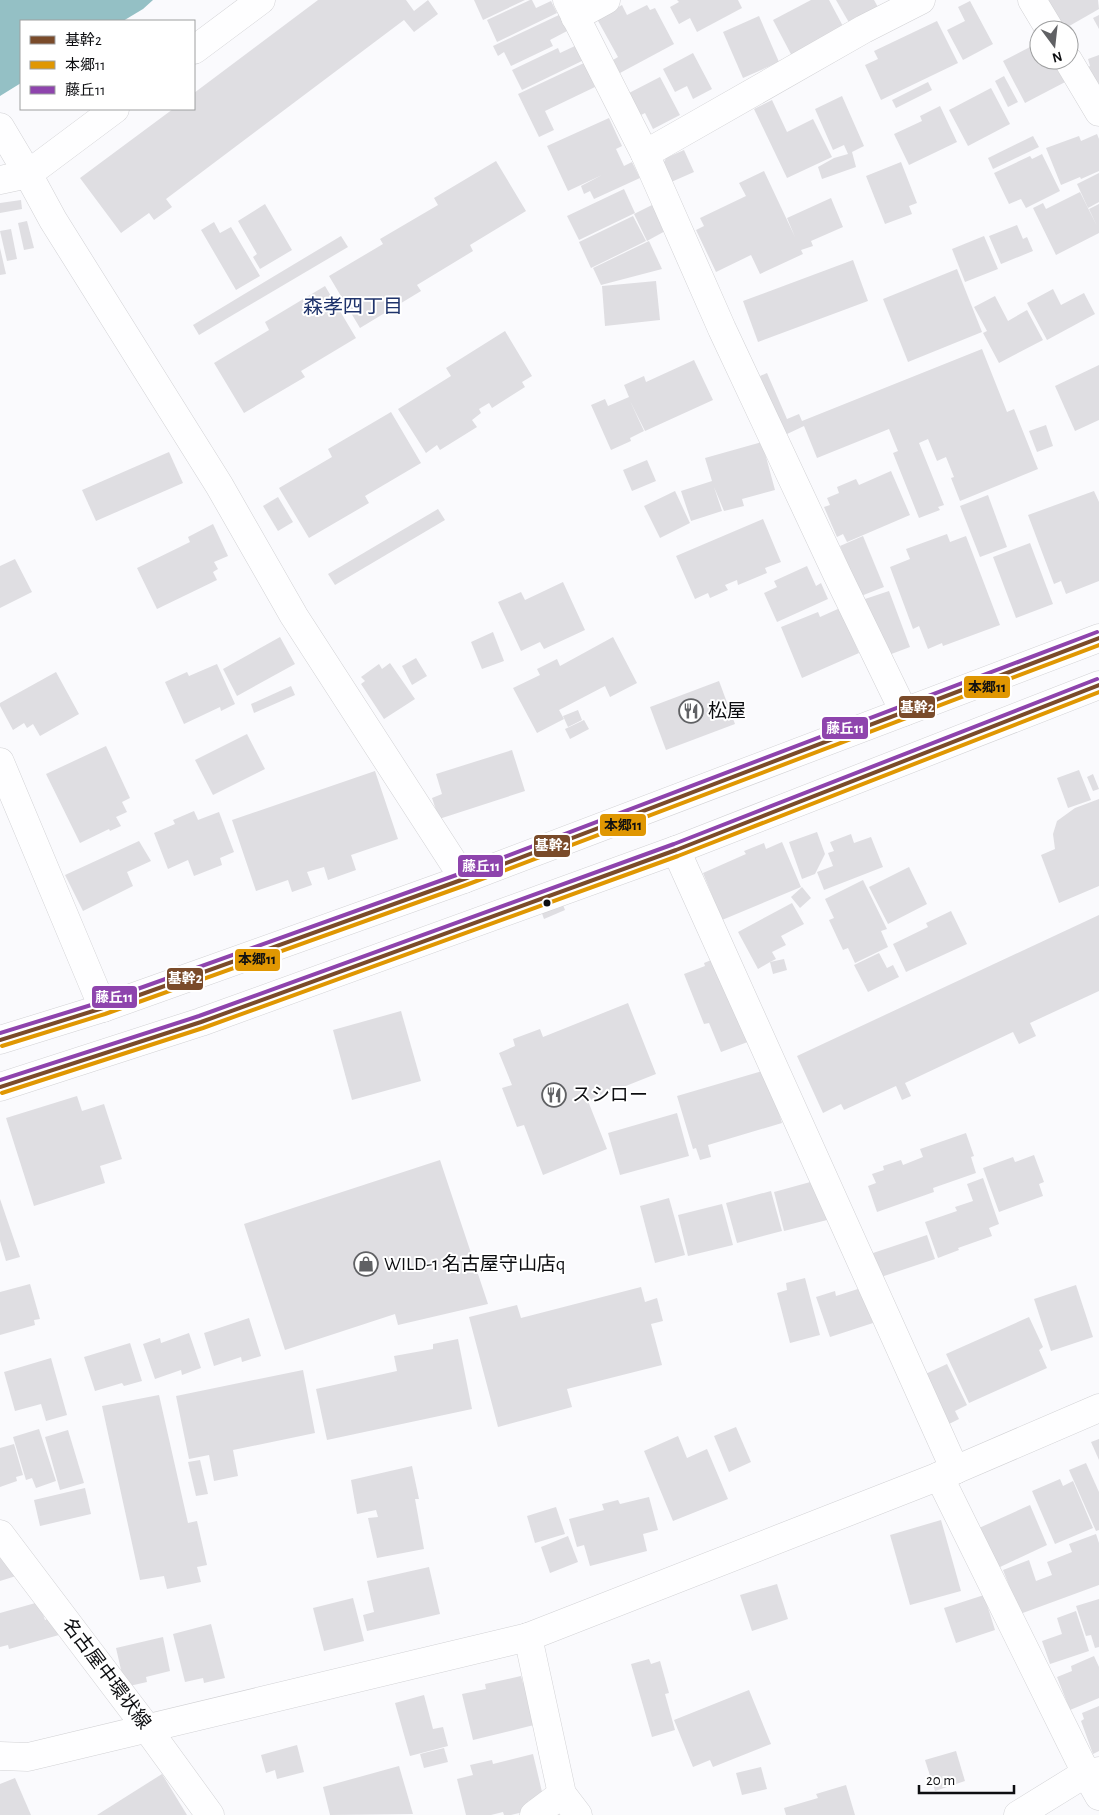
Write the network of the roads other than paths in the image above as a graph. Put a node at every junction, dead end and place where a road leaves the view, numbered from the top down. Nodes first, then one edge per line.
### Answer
1 (261, 0) edge
2 (606, 0) edge
3 (921, 0) edge
4 (1032, 0) edge
5 (571, 8) edge
6 (1044, 20) edge
7 (195, 49) edge
8 (1074, 70) edge
9 (114, 110) edge
10 (1099, 112) edge
11 (0, 127) edge
12 (645, 154) junction
13 (24, 166) junction
14 (0, 180) edge
15 (1099, 638) edge
16 (1099, 685) edge
17 (904, 712) junction
18 (0, 762) edge
19 (676, 850) junction
20 (464, 879) junction
21 (103, 1008) junction
22 (0, 1040) edge
23 (0, 1087) edge
24 (1099, 1408) edge
25 (947, 1473) junction
26 (0, 1534) edge
27 (528, 1636) junction
28 (146, 1727) junction
29 (0, 1756) edge
30 (1095, 1780) edge
31 (562, 1794) junction
32 (210, 1815) edge
33 (534, 1815) edge
34 (578, 1815) edge
35 (1018, 1815) edge

1 - 7 main road
2 - 5 main road
3 - 12 main road
4 - 6 main road
5 - 12 main road
8 - 10 main road
9 - 13 main road
11 - 13 main road
12 - 17 main road
13 - 14 main road
13 - 20 main road
15 - 17 main road
16 - 19 main road
17 - 20 main road
18 - 21 main road
19 - 23 main road
19 - 25 main road
20 - 21 main road
21 - 22 main road
24 - 25 main road
25 - 27 main road
25 - 30 main road
26 - 28 main road, 名古屋中環状線
27 - 28 main road
27 - 31 main road
28 - 29 main road
28 - 32 main road, 名古屋中環状線
30 - 35 main road
31 - 33 main road
31 - 34 main road

